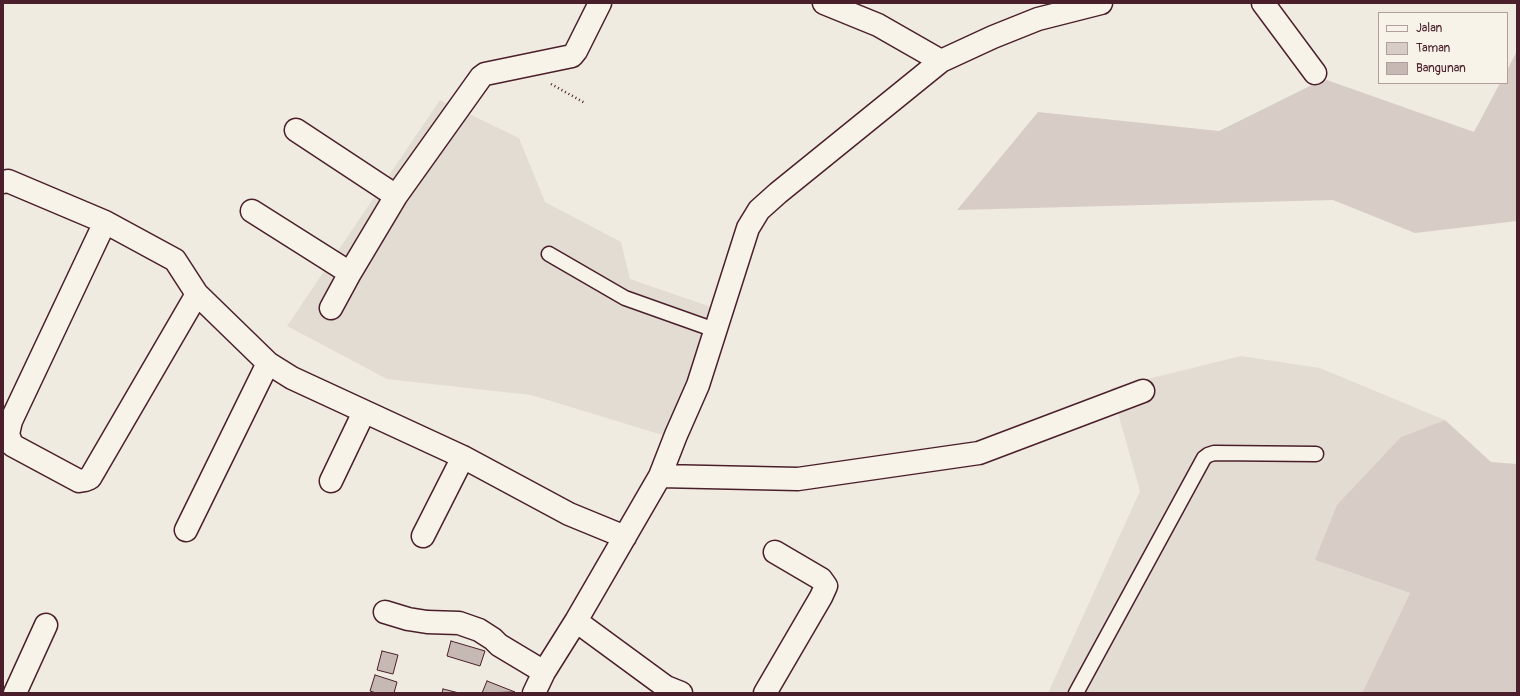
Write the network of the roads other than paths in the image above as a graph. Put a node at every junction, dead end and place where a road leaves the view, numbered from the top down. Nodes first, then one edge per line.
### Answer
1 (600, 3) edge
2 (824, 3) edge
3 (1101, 3) edge
4 (1263, 3) edge
5 (941, 61) junction
6 (1315, 73) dead end
7 (296, 130) dead end
8 (5, 185) edge
9 (396, 196) junction
10 (252, 211) dead end
11 (105, 222) junction
12 (549, 254) dead end
13 (350, 273) junction
14 (197, 294) junction
15 (331, 308) dead end
16 (715, 330) junction
17 (268, 363) junction
18 (1143, 391) dead end
19 (364, 412) junction
20 (1316, 454) dead end
21 (463, 456) junction
22 (660, 476) junction
23 (330, 481) dead end
24 (186, 530) dead end
25 (423, 536) dead end
26 (625, 537) junction
27 (775, 552) dead end
28 (385, 612) dead end
29 (576, 621) junction
30 (46, 625) dead end
31 (544, 672) junction
32 (15, 693) edge
33 (534, 693) edge
34 (681, 693) edge
35 (765, 693) edge
36 (1076, 693) edge

1 - 9 street
2 - 5 street
3 - 5 street
4 - 6 street
5 - 16 street
7 - 9 street
8 - 11 street
9 - 13 street
10 - 13 street
11 - 14 street
11 - 14 street
12 - 16 lane
13 - 15 street
14 - 17 street
16 - 22 street
17 - 19 street
17 - 24 street
18 - 22 street
19 - 21 street
19 - 23 street
20 - 36 lane
21 - 25 street
21 - 26 street
22 - 26 street
26 - 29 street
27 - 35 street
28 - 31 street
29 - 31 street
29 - 34 street
30 - 32 street
31 - 33 street

